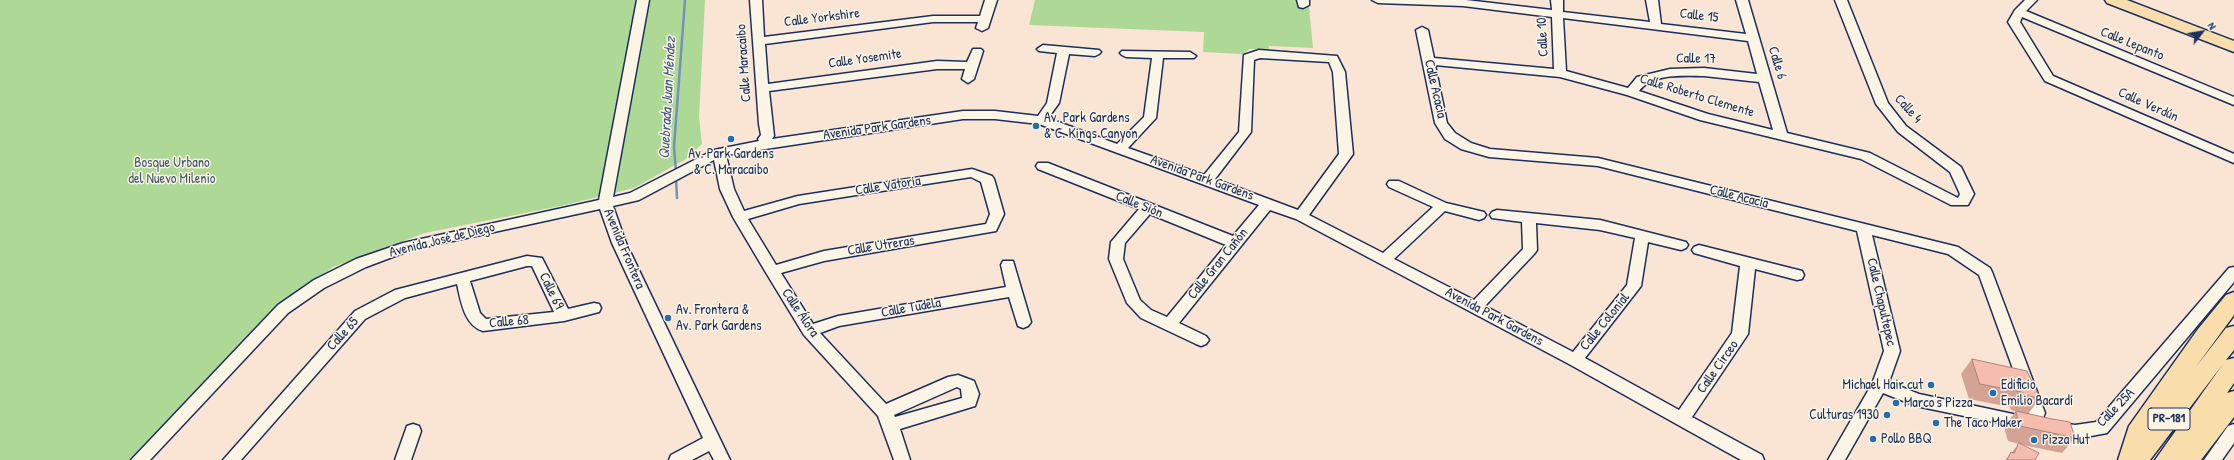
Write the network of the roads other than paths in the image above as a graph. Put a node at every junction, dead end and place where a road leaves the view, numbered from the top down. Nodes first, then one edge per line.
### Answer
1 (643, 0) edge
2 (756, 0) edge
3 (991, 0) edge
4 (1378, 0) edge
5 (1557, 0) edge
6 (1652, 0) edge
7 (1742, 0) edge
8 (1841, 0) edge
9 (2031, 0) edge
10 (2113, 0) edge
11 (2134, 0) edge
12 (2019, 12) junction
13 (1556, 14) junction
14 (1656, 26) junction
15 (1422, 30) dead end
16 (2203, 31) junction
17 (2234, 37) edge
18 (1753, 38) junction
19 (759, 42) junction
20 (2234, 48) edge
21 (1043, 49) dead end
22 (1064, 50) junction
23 (977, 51) dead end
24 (1095, 52) dead end
25 (1126, 53) dead end
26 (1158, 55) junction
27 (1190, 56) dead end
28 (1428, 61) junction
29 (972, 66) junction
30 (1560, 72) junction
31 (968, 79) dead end
32 (1766, 79) junction
33 (762, 88) junction
34 (1631, 92) junction
35 (2234, 101) edge
36 (1041, 120) junction
37 (1782, 136) junction
38 (764, 141) junction
39 (1120, 148) junction
40 (719, 153) junction
41 (2234, 160) edge
42 (1043, 166) dead end
43 (1207, 180) junction
44 (1394, 184) dead end
45 (1966, 197) joint
46 (1268, 203) junction
47 (605, 204) junction
48 (1442, 206) junction
49 (1148, 208) junction
50 (1479, 215) dead end
51 (1497, 215) dead end
52 (1301, 216) junction
53 (740, 217) junction
54 (1529, 218) junction
55 (1863, 227) junction
56 (991, 228) joint
57 (1642, 236) junction
58 (1236, 243) junction
59 (1681, 245) dead end
60 (1699, 250) dead end
61 (1384, 259) junction
62 (518, 263) joint
63 (1748, 263) junction
64 (1008, 265) dead end
65 (772, 271) junction
66 (2234, 272) edge
67 (1797, 275) dead end
68 (462, 277) junction
69 (1014, 290) junction
70 (2234, 300) edge
71 (1476, 307) junction
72 (594, 308) dead end
73 (564, 316) junction
74 (1023, 322) dead end
75 (1169, 325) junction
76 (809, 331) junction
77 (2234, 334) edge
78 (1201, 340) dead end
79 (1575, 360) junction
80 (2234, 366) edge
81 (1880, 385) junction
82 (2218, 388) edge
83 (2037, 413) dead end
84 (1682, 419) junction
85 (413, 431) dead end
86 (2234, 431) edge
87 (712, 441) junction
88 (139, 460) edge
89 (231, 460) edge
90 (403, 460) edge
91 (677, 460) edge
92 (722, 460) edge
93 (902, 460) edge
94 (1756, 460) edge
95 (1836, 460) edge
96 (2130, 460) edge
97 (2136, 460) edge
98 (2167, 460) edge
99 (2187, 460) edge
100 (2212, 460) edge

1 - 47 street, Avenida Frontera
2 - 19 street, Calle Maracaibo
3 - 19 street, Calle Yorkshire
4 - 13 street, Calle 15
5 - 13 street, Calle 10
6 - 14 street
7 - 18 street, Calle 6
8 - 45 street, Calle 4
9 - 12 street
10 - 16 highway
11 - 16 highway
12 - 35 street, Calle Lepanto
12 - 41 street, Calle Verdún
13 - 14 street, Calle 15
13 - 30 street, Calle 10
14 - 18 street, Calle 15
15 - 28 street, Calle Acacia
16 - 17 highway
16 - 20 highway
18 - 32 street, Calle 6
19 - 33 street, Calle Maracaibo
21 - 22 street
22 - 24 street
22 - 36 street
23 - 29 street
25 - 26 street
26 - 27 street
26 - 39 street
28 - 30 street, Calle Roberto Clemente
28 - 55 street, Calle Acacia
29 - 31 street
29 - 33 street, Calle Yosemite
30 - 34 street, Calle Roberto Clemente
32 - 34 street, Calle 17
32 - 37 street, Calle 6
33 - 38 street, Calle Maracaibo
34 - 37 street, Calle Roberto Clemente
36 - 38 street, Avenida Park Gardens
36 - 39 street, Avenida Park Gardens
37 - 45 street, Calle Roberto Clemente
38 - 40 street, Avenida Park Gardens
39 - 43 street, Avenida Park Gardens
40 - 47 street, Avenida Park Gardens
40 - 53 street, Calle Álora
42 - 49 street, Calle Sión
43 - 46 street, Avenida Park Gardens
43 - 52 street
44 - 48 street
46 - 52 street, Avenida Park Gardens
46 - 58 street, Calle Gran Cañón
47 - 87 street, Avenida Frontera
47 - 88 street, Avenida José de Diego
48 - 50 street
48 - 61 street
49 - 58 street, Calle Sión
49 - 75 street
51 - 54 street
52 - 61 street, Avenida Park Gardens
53 - 56 street, Calle Vatoria
53 - 65 street, Calle Álora
54 - 57 street
54 - 71 street
55 - 81 street, Calle Chapultepec
55 - 83 street, Calle Acacia
56 - 65 street, Calle Utreras
57 - 59 street
57 - 79 street, Calle Colonial
58 - 75 street, Calle Gran Cañón
60 - 63 street
61 - 71 street, Avenida Park Gardens
62 - 68 street, Calle 65
62 - 73 street, Calle 69
63 - 67 street
63 - 84 street, Calle Circeo
64 - 69 street
65 - 76 street, Calle Álora
66 - 81 street, Calle 25A
68 - 73 street, Calle 68
68 - 89 street, Calle 65
69 - 74 street
69 - 76 street, Calle Tudela
70 - 96 highway
71 - 79 street, Avenida Park Gardens
72 - 73 street
75 - 78 street
76 - 93 street, Calle Álora
77 - 82 highway, PR-181
79 - 84 street, Avenida Park Gardens
80 - 82 highway, PR-181
81 - 95 street, Calle Chapultepec
82 - 97 highway, PR-181
82 - 98 highway, PR-181
82 - 99 highway
84 - 94 street, Avenida Park Gardens
85 - 90 street
86 - 100 street
87 - 91 street
87 - 92 street, Avenida Frontera

